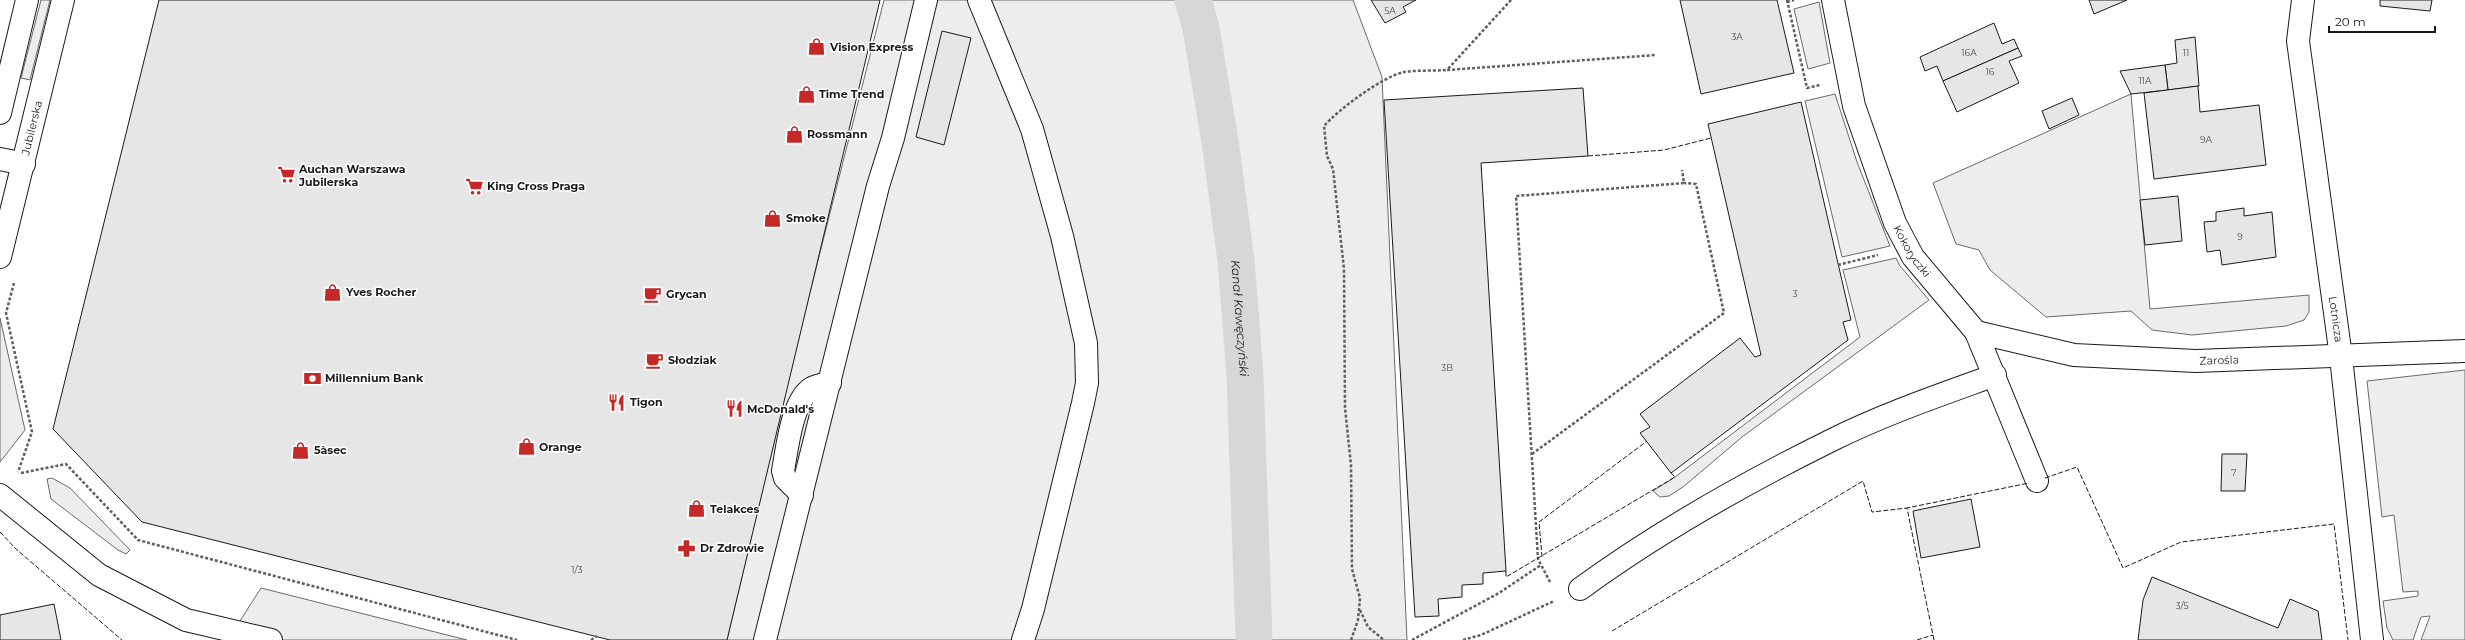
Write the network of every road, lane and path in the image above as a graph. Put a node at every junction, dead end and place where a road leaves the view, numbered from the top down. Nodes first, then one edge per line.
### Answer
1 (27, 0) edge
2 (63, 0) edge
3 (926, 0) edge
4 (979, 0) edge
5 (1510, 0) edge
6 (1794, 0) edge
7 (1833, 0) edge
8 (2303, 0) edge
9 (1787, 1) edge
10 (1656, 55) dead end
11 (1447, 70) junction
12 (1848, 79) junction
13 (0, 113) edge
14 (0, 159) edge
15 (24, 164) junction
16 (1682, 170) dead end
17 (1684, 183) junction
18 (1908, 248) junction
19 (0, 257) edge
20 (1838, 265) dead end
21 (15, 279) dead end
22 (1976, 332) junction
23 (2465, 351) edge
24 (2341, 357) junction
25 (1995, 375) junction
26 (1532, 454) junction
27 (2037, 480) dead end
28 (0, 495) edge
29 (1541, 565) junction
30 (1580, 589) joint
31 (1558, 599) junction
32 (1359, 609) junction
33 (597, 636) dead end
34 (271, 640) edge
35 (517, 640) edge
36 (591, 640) edge
37 (765, 640) edge
38 (1023, 640) edge
39 (1351, 640) edge
40 (1384, 640) edge
41 (1412, 640) edge
42 (1463, 640) edge
43 (2372, 640) edge

1 - 13 street
2 - 15 street, Jubilerska
3 - 37 street
4 - 38 street
5 - 11 path
6 - 9 path
7 - 12 street, Kokoryczki
8 - 24 street, Lotnicza
9 - 12 path
10 - 11 path
11 - 32 path
12 - 18 street, Kokoryczki
14 - 15 street
15 - 19 street, Jubilerska
16 - 17 path
17 - 26 path
17 - 26 path
18 - 20 path
18 - 22 street, Kokoryczki
21 - 35 path
22 - 24 street, Zarośla
22 - 25 street, Kokoryczki
23 - 24 street, Zarośla
24 - 43 street, Lotnicza
25 - 27 street, Kokoryczki
25 - 30 street
26 - 29 path
28 - 34 street
29 - 31 path
29 - 41 path
30 - 31 path
31 - 42 path
32 - 39 path
32 - 40 path
33 - 36 path

